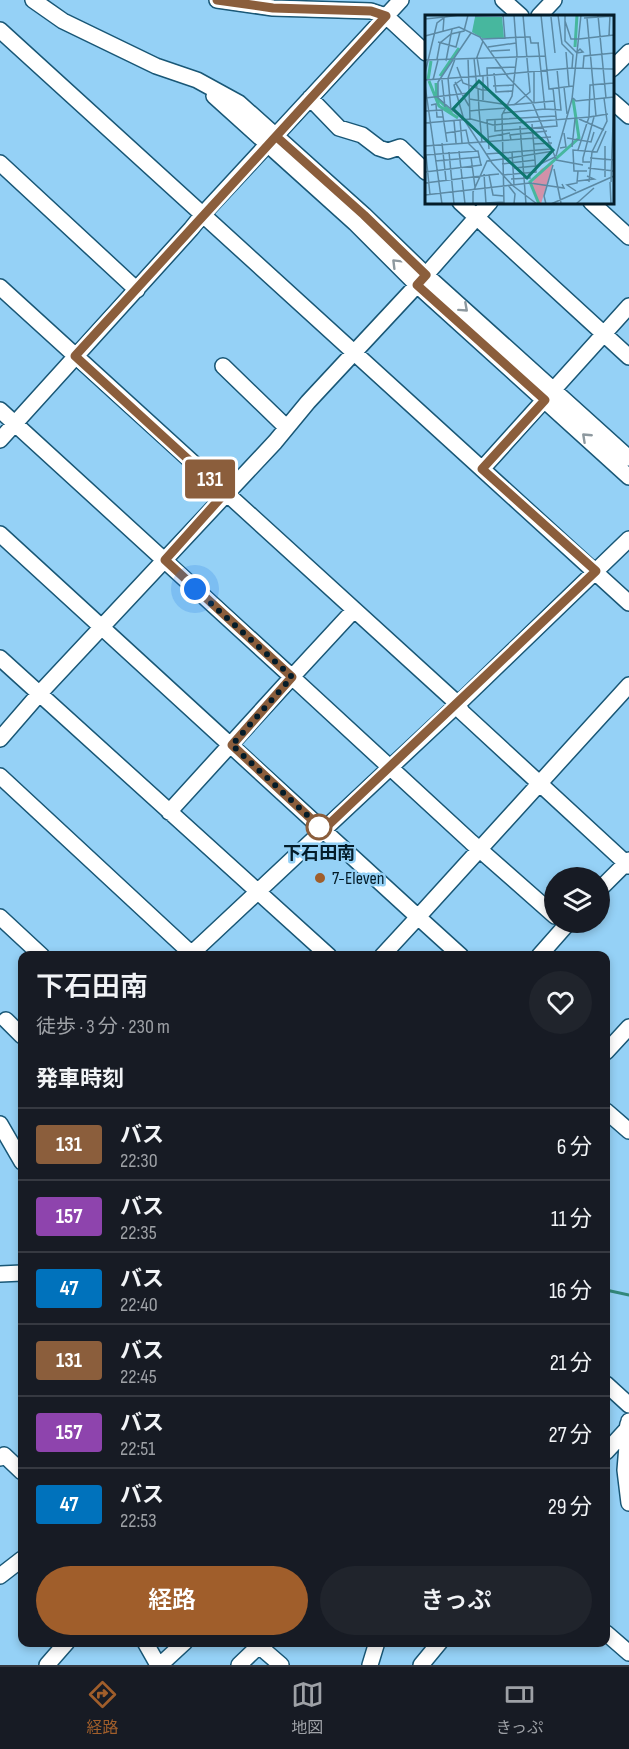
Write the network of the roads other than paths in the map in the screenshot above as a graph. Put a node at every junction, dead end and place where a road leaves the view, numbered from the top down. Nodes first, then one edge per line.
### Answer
1 (33, 0) edge
2 (217, 0) edge
3 (401, 0) edge
4 (503, 0) edge
5 (554, 0) edge
6 (520, 15) edge
7 (540, 15) edge
8 (386, 16) junction
9 (0, 30) edge
10 (425, 52) edge
11 (629, 52) edge
12 (614, 67) edge
13 (310, 98) junction
14 (614, 103) edge
15 (629, 116) edge
16 (272, 141) junction
17 (0, 163) edge
18 (425, 171) edge
19 (462, 204) edge
20 (488, 204) edge
21 (593, 204) edge
22 (203, 214) junction
23 (476, 218) junction
24 (629, 237) edge
25 (422, 280) junction
26 (0, 286) edge
27 (137, 290) junction
28 (629, 306) edge
29 (605, 335) junction
30 (353, 353) junction
31 (75, 356) junction
32 (629, 357) edge
33 (223, 366) dead end
34 (550, 395) junction
35 (0, 410) edge
36 (15, 424) junction
37 (286, 427) junction
38 (0, 440) edge
39 (629, 458) edge
40 (482, 469) junction
41 (629, 477) edge
42 (225, 493) junction
43 (0, 534) edge
44 (629, 539) edge
45 (165, 560) junction
46 (596, 571) junction
47 (629, 603) edge
48 (354, 610) junction
49 (102, 628) junction
50 (0, 658) edge
51 (292, 677) junction
52 (629, 685) edge
53 (39, 694) junction
54 (458, 704) junction
55 (0, 739) edge
56 (232, 745) junction
57 (390, 767) junction
58 (0, 776) edge
59 (540, 783) junction
60 (169, 812) junction
61 (323, 830) junction
62 (480, 848) junction
63 (628, 863) edge
64 (610, 880) edge
65 (257, 892) junction
66 (544, 905) edge
67 (0, 917) edge
68 (418, 917) junction
69 (555, 933) edge
70 (37, 951) edge
71 (188, 951) edge
72 (196, 951) edge
73 (323, 951) edge
74 (387, 951) edge
75 (455, 951) edge
76 (543, 951) edge
77 (18, 1019) edge
78 (3, 1021) edge
79 (629, 1027) edge
80 (18, 1033) edge
81 (610, 1048) edge
82 (610, 1114) edge
83 (629, 1131) edge
84 (2, 1133) edge
85 (18, 1156) edge
86 (18, 1273) edge
87 (0, 1274) edge
88 (610, 1388) edge
89 (629, 1405) edge
90 (629, 1415) edge
91 (629, 1421) edge
92 (610, 1448) edge
93 (0, 1458) edge
94 (18, 1468) edge
95 (629, 1503) edge
96 (18, 1562) edge
97 (0, 1576) edge
98 (610, 1636) edge
99 (63, 1647) edge
100 (148, 1647) edge
101 (179, 1647) edge
102 (258, 1647) edge
103 (264, 1647) edge
104 (375, 1647) edge
105 (436, 1647) edge
106 (629, 1653) edge
107 (47, 1665) edge
108 (159, 1665) edge
109 (239, 1665) edge
110 (280, 1665) edge
111 (370, 1665) edge
112 (421, 1665) edge

1 - 16 street
2 - 8 street
3 - 8 street
4 - 6 street
5 - 7 street
8 - 10 street
8 - 13 street
9 - 22 street
11 - 12 street
13 - 16 street
13 - 18 street
14 - 15 street
16 - 22 street
16 - 25 street
17 - 27 street
19 - 23 street
20 - 23 street
21 - 24 street
22 - 27 street
22 - 30 street
23 - 25 street
23 - 29 street
25 - 30 street
25 - 34 street
26 - 31 street
27 - 31 street
28 - 29 street
29 - 32 street
29 - 34 street
30 - 37 street
30 - 40 street
31 - 36 street
31 - 42 street
33 - 37 street
34 - 39 street
34 - 40 street
41 -> 34 street
35 - 36 street
36 - 38 street
36 - 45 street
37 - 42 street
40 - 46 street
42 - 45 street
42 - 48 street
43 - 49 street
44 - 46 street
45 - 49 street
45 - 51 street
46 - 47 street
46 - 54 street
48 - 51 street
48 - 54 street
49 - 53 street
49 - 56 street
50 - 53 street
51 - 56 street
51 - 57 street
52 - 59 street
53 - 55 street
53 - 60 street
54 - 57 street
54 - 59 street
56 - 60 street
56 - 61 street
57 - 61 street
57 - 62 street
58 - 71 street
59 - 62 street
59 - 63 street
60 - 65 street
61 - 65 street
61 - 68 street
62 - 66 street
62 - 68 street
63 - 64 street
65 - 72 street
65 - 73 street
67 - 70 street
68 - 74 street
68 - 75 street
69 - 76 street
77 - 78 street
78 - 80 street
79 - 81 street
82 - 83 street
84 - 85 street
86 - 87 street
88 - 89 street
90 - 92 street
91 - 95 street
93 - 94 street
96 - 97 street
98 - 106 street
99 - 107 street
100 - 108 street
101 - 108 street
102 - 109 street
103 - 110 street
104 - 111 street
105 - 112 street

